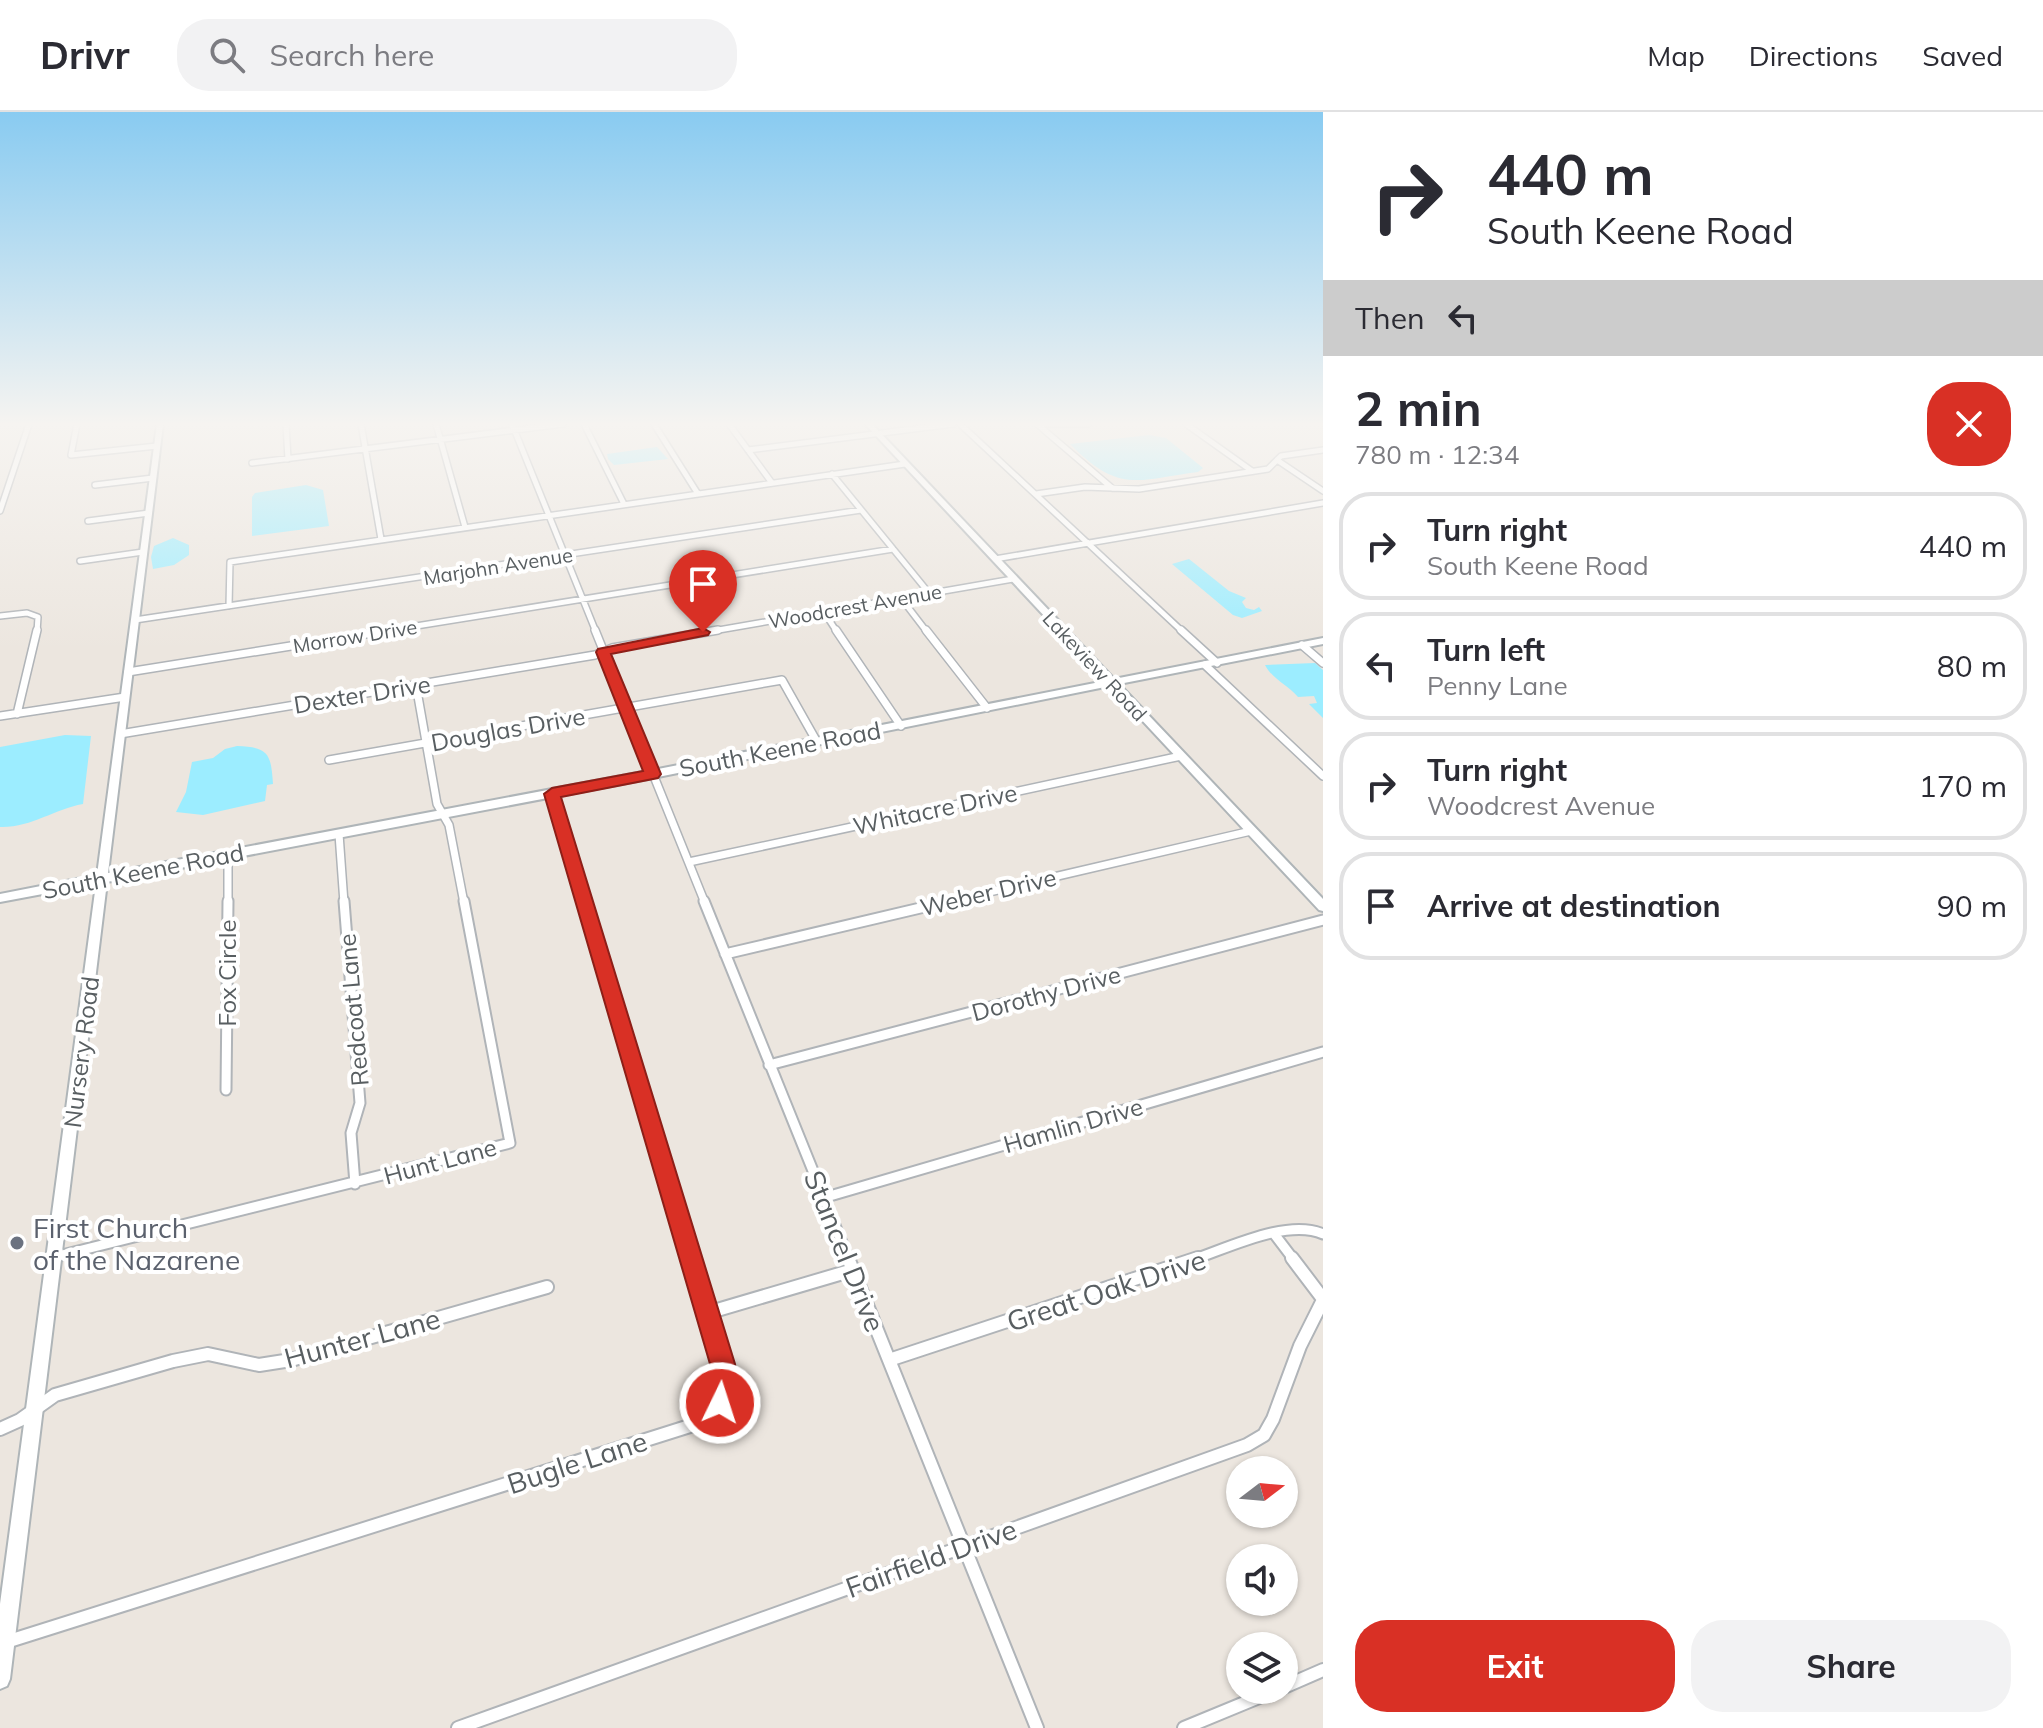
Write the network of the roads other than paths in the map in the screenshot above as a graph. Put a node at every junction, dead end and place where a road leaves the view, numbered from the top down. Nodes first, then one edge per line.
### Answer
1 (151, 499) edge
2 (374, 499) edge
3 (457, 499) edge
4 (542, 499) edge
5 (622, 499) edge
6 (658, 499) edge
7 (852, 499) edge
8 (939, 499) edge
9 (1042, 499) edge
10 (1323, 503) edge
11 (624, 504) junction
12 (861, 510) junction
13 (149, 513) junction
14 (549, 516) junction
15 (88, 521) dead end
16 (465, 527) junction
17 (381, 539) junction
18 (1088, 543) junction
19 (893, 549) junction
20 (143, 552) junction
21 (565, 556) junction
22 (995, 559) junction
23 (80, 561) dead end
24 (1013, 579) junction
25 (929, 593) junction
26 (901, 598) junction
27 (583, 600) junction
28 (229, 606) junction
29 (824, 612) junction
30 (0, 616) edge
31 (135, 620) junction
32 (1323, 641) edge
33 (1302, 645) junction
34 (603, 652) junction
35 (1217, 663) junction
36 (1323, 663) edge
37 (1205, 665) junction
38 (128, 672) junction
39 (1112, 683) junction
40 (416, 685) junction
41 (125, 697) junction
42 (626, 708) junction
43 (987, 708) junction
44 (17, 714) junction
45 (0, 716) edge
46 (901, 726) junction
47 (120, 734) junction
48 (817, 742) junction
49 (427, 743) junction
50 (1181, 756) junction
51 (329, 760) dead end
52 (653, 774) junction
53 (1323, 776) edge
54 (552, 794) junction
55 (443, 814) junction
56 (1251, 831) junction
57 (339, 834) junction
58 (228, 855) junction
59 (689, 862) junction
60 (103, 879) junction
61 (1317, 893) edge
62 (0, 898) edge
63 (1323, 907) edge
64 (1323, 920) edge
65 (725, 954) junction
66 (1323, 1052) edge
67 (769, 1065) junction
68 (226, 1090) dead end
69 (355, 1184) junction
70 (823, 1198) junction
71 (1323, 1234) edge
72 (1275, 1235) junction
73 (54, 1257) junction
74 (853, 1270) junction
75 (547, 1287) dead end
76 (1323, 1299) edge
77 (707, 1313) junction
78 (889, 1360) junction
79 (35, 1406) junction
80 (0, 1429) edge
81 (965, 1546) junction
82 (4, 1632) edge
83 (1323, 1670) edge
84 (0, 1679) edge
85 (1298, 1681) edge
86 (1242, 1704) edge
87 (458, 1728) edge
88 (1037, 1728) edge
89 (1184, 1728) edge

1 - 13 street, Nursery Road
2 - 17 street
3 - 16 street
4 - 14 street, Stancel Drive
5 - 11 street
6 - 11 street
7 - 12 street
8 - 22 street, Lakeview Road
9 - 18 street
10 - 18 street
11 - 14 street
12 - 19 street
12 - 21 street, Marjohn Avenue
13 - 15 street
13 - 20 street, Nursery Road
14 - 16 street
14 - 21 street, Stancel Drive
16 - 17 street
17 - 28 street
18 - 22 street
18 - 35 street
19 - 25 street
19 - 27 street, Morrow Drive
20 - 23 street
20 - 31 street, Nursery Road
21 - 27 street, Stancel Drive
21 - 28 street, Marjohn Avenue
22 - 24 street, Lakeview Road
24 - 25 street, Woodcrest Avenue
24 - 39 street, Lakeview Road
25 - 26 street, Woodcrest Avenue
26 - 29 street, Woodcrest Avenue
26 - 43 street
27 - 34 street, Stancel Drive
27 - 38 street, Morrow Drive
28 - 31 street, Marjohn Avenue
29 - 34 street, Woodcrest Avenue
29 - 46 street
30 - 44 street
31 - 38 street, Nursery Road
32 - 33 street, South Keene Road
33 - 35 street, South Keene Road
33 - 36 street
34 - 40 street, Dexter Drive
34 - 42 street, Stancel Drive
35 - 37 street, South Keene Road
37 - 39 street, South Keene Road
37 - 53 street
38 - 41 street, Nursery Road
39 - 43 street, South Keene Road
39 - 50 street, Lakeview Road
40 - 47 street, Dexter Drive
40 - 49 street, Hunt Lane
41 - 44 street
41 - 47 street, Nursery Road
42 - 48 street, Douglas Drive
42 - 49 street, Douglas Drive
42 - 52 street, Stancel Drive
43 - 46 street, South Keene Road
44 - 45 street
46 - 48 street, South Keene Road
47 - 60 street, Nursery Road
48 - 52 street, South Keene Road
49 - 51 street, Douglas Drive
49 - 55 street, Hunt Lane
50 - 56 street, Lakeview Road
50 - 59 street, Whitacre Drive
52 - 54 street, South Keene Road
52 - 59 street, Stancel Drive
54 - 55 street, South Keene Road
54 - 77 street, Bugle Lane
55 - 57 street, South Keene Road
55 - 69 street, Hunt Lane
56 - 61 street, Lakeview Road
56 - 65 street, Weber Drive
57 - 58 street, South Keene Road
57 - 69 street, Redcoat Lane
58 - 60 street, South Keene Road
58 - 68 street, Fox Circle
59 - 65 street, Stancel Drive
60 - 62 street, South Keene Road
60 - 73 street, Nursery Road
61 - 63 street, Lakeview Road
64 - 67 street, Dorothy Drive
65 - 67 street, Stancel Drive
66 - 70 street, Hamlin Drive
67 - 70 street, Stancel Drive
69 - 73 street, Hunt Lane
70 - 74 street, Stancel Drive
71 - 72 street, Great Oak Drive
72 - 76 street
72 - 78 street, Great Oak Drive
73 - 79 street, Nursery Road
74 - 77 street
74 - 78 street, Stancel Drive
75 - 79 street, Hunter Lane
76 - 81 street, Fairfield Drive
77 - 82 street, Bugle Lane
78 - 81 street, Stancel Drive
79 - 80 street, Hunter Lane
79 - 82 street, Nursery Road
81 - 87 street, Fairfield Drive
81 - 88 street, Stancel Drive
82 - 84 street, Nursery Road
83 - 85 street
86 - 89 street

